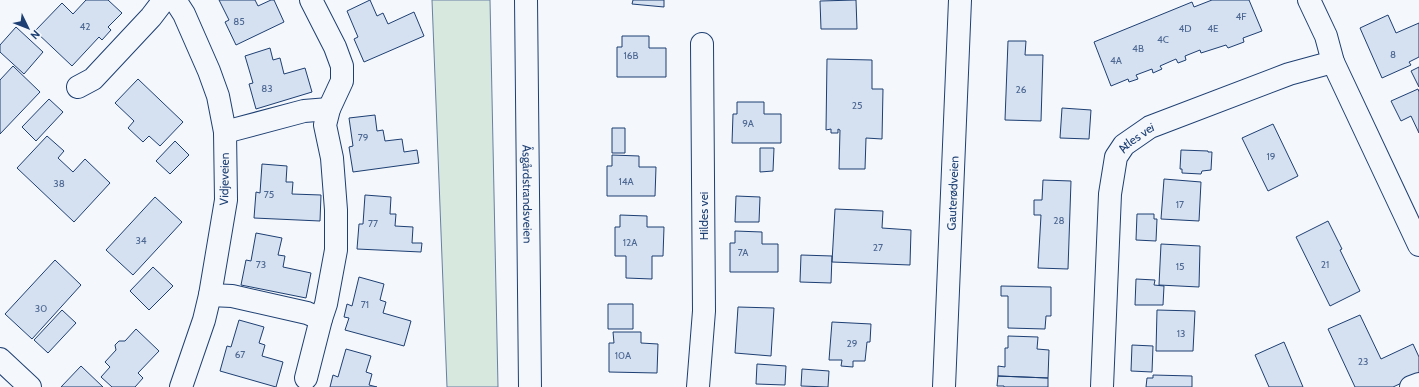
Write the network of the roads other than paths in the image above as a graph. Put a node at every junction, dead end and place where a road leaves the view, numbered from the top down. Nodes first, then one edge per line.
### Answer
1 (164, 0) edge
2 (175, 0) edge
3 (311, 0) edge
4 (526, 0) edge
5 (960, 0) edge
6 (1309, 0) edge
7 (702, 44) dead end
8 (1333, 62) junction
9 (78, 87) dead end
10 (329, 109) junction
11 (225, 132) junction
12 (1419, 245) edge
13 (210, 295) junction
14 (321, 319) junction
15 (0, 359) edge
16 (306, 378) dead end
17 (1419, 384) edge
18 (30, 387) edge
19 (181, 387) edge
20 (530, 387) edge
21 (698, 387) edge
22 (944, 387) edge
23 (1102, 387) edge
24 (1411, 387) edge

1 - 9 street
2 - 11 street, Vidjeveien
3 - 10 street
4 - 20 street, Åsgårdstrandsveien
5 - 22 street, Gauterødveien
6 - 8 street
7 - 21 street, Hildes vei
8 - 12 street
8 - 23 street, Atles vei
10 - 11 street
10 - 14 street
11 - 13 street, Vidjeveien
13 - 14 street
13 - 19 street, Vidjeveien
14 - 16 street
15 - 18 street
17 - 24 street

